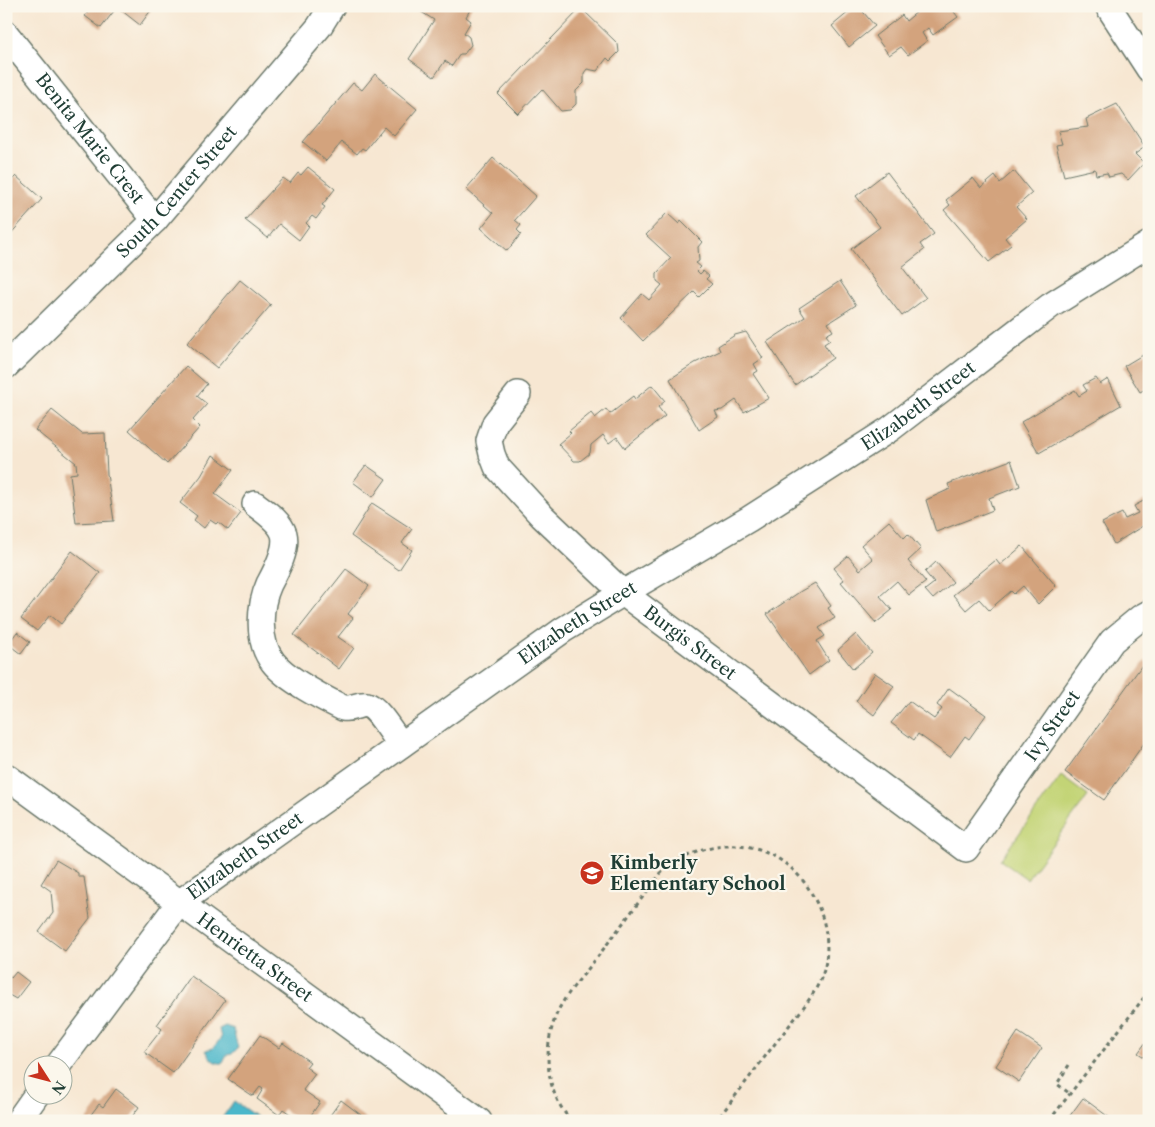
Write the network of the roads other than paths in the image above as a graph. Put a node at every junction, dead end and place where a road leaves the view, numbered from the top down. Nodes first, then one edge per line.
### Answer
1 (332, 6) edge
2 (1108, 6) edge
3 (6, 34) edge
4 (1149, 70) edge
5 (155, 220) junction
6 (1149, 244) edge
7 (6, 366) edge
8 (518, 394) dead end
9 (255, 504) dead end
10 (623, 593) junction
11 (1149, 613) edge
12 (401, 745) junction
13 (6, 776) edge
14 (966, 849) joint
15 (179, 903) junction
16 (66, 1054) edge
17 (30, 1104) edge
18 (18, 1121) edge
19 (479, 1121) edge

1 - 5 street, South Center Street
2 - 4 street
3 - 5 street, Benita Marie Crest
5 - 7 street, South Center Street
6 - 10 street, Elizabeth Street
8 - 10 street, Burgis Street
9 - 12 street
10 - 12 street, Elizabeth Street
10 - 14 street, Burgis Street
11 - 14 street, Ivy Street
12 - 15 street, Elizabeth Street
13 - 15 street, Henrietta Street
15 - 16 street, Elizabeth Street
15 - 19 street, Henrietta Street
17 - 18 street

